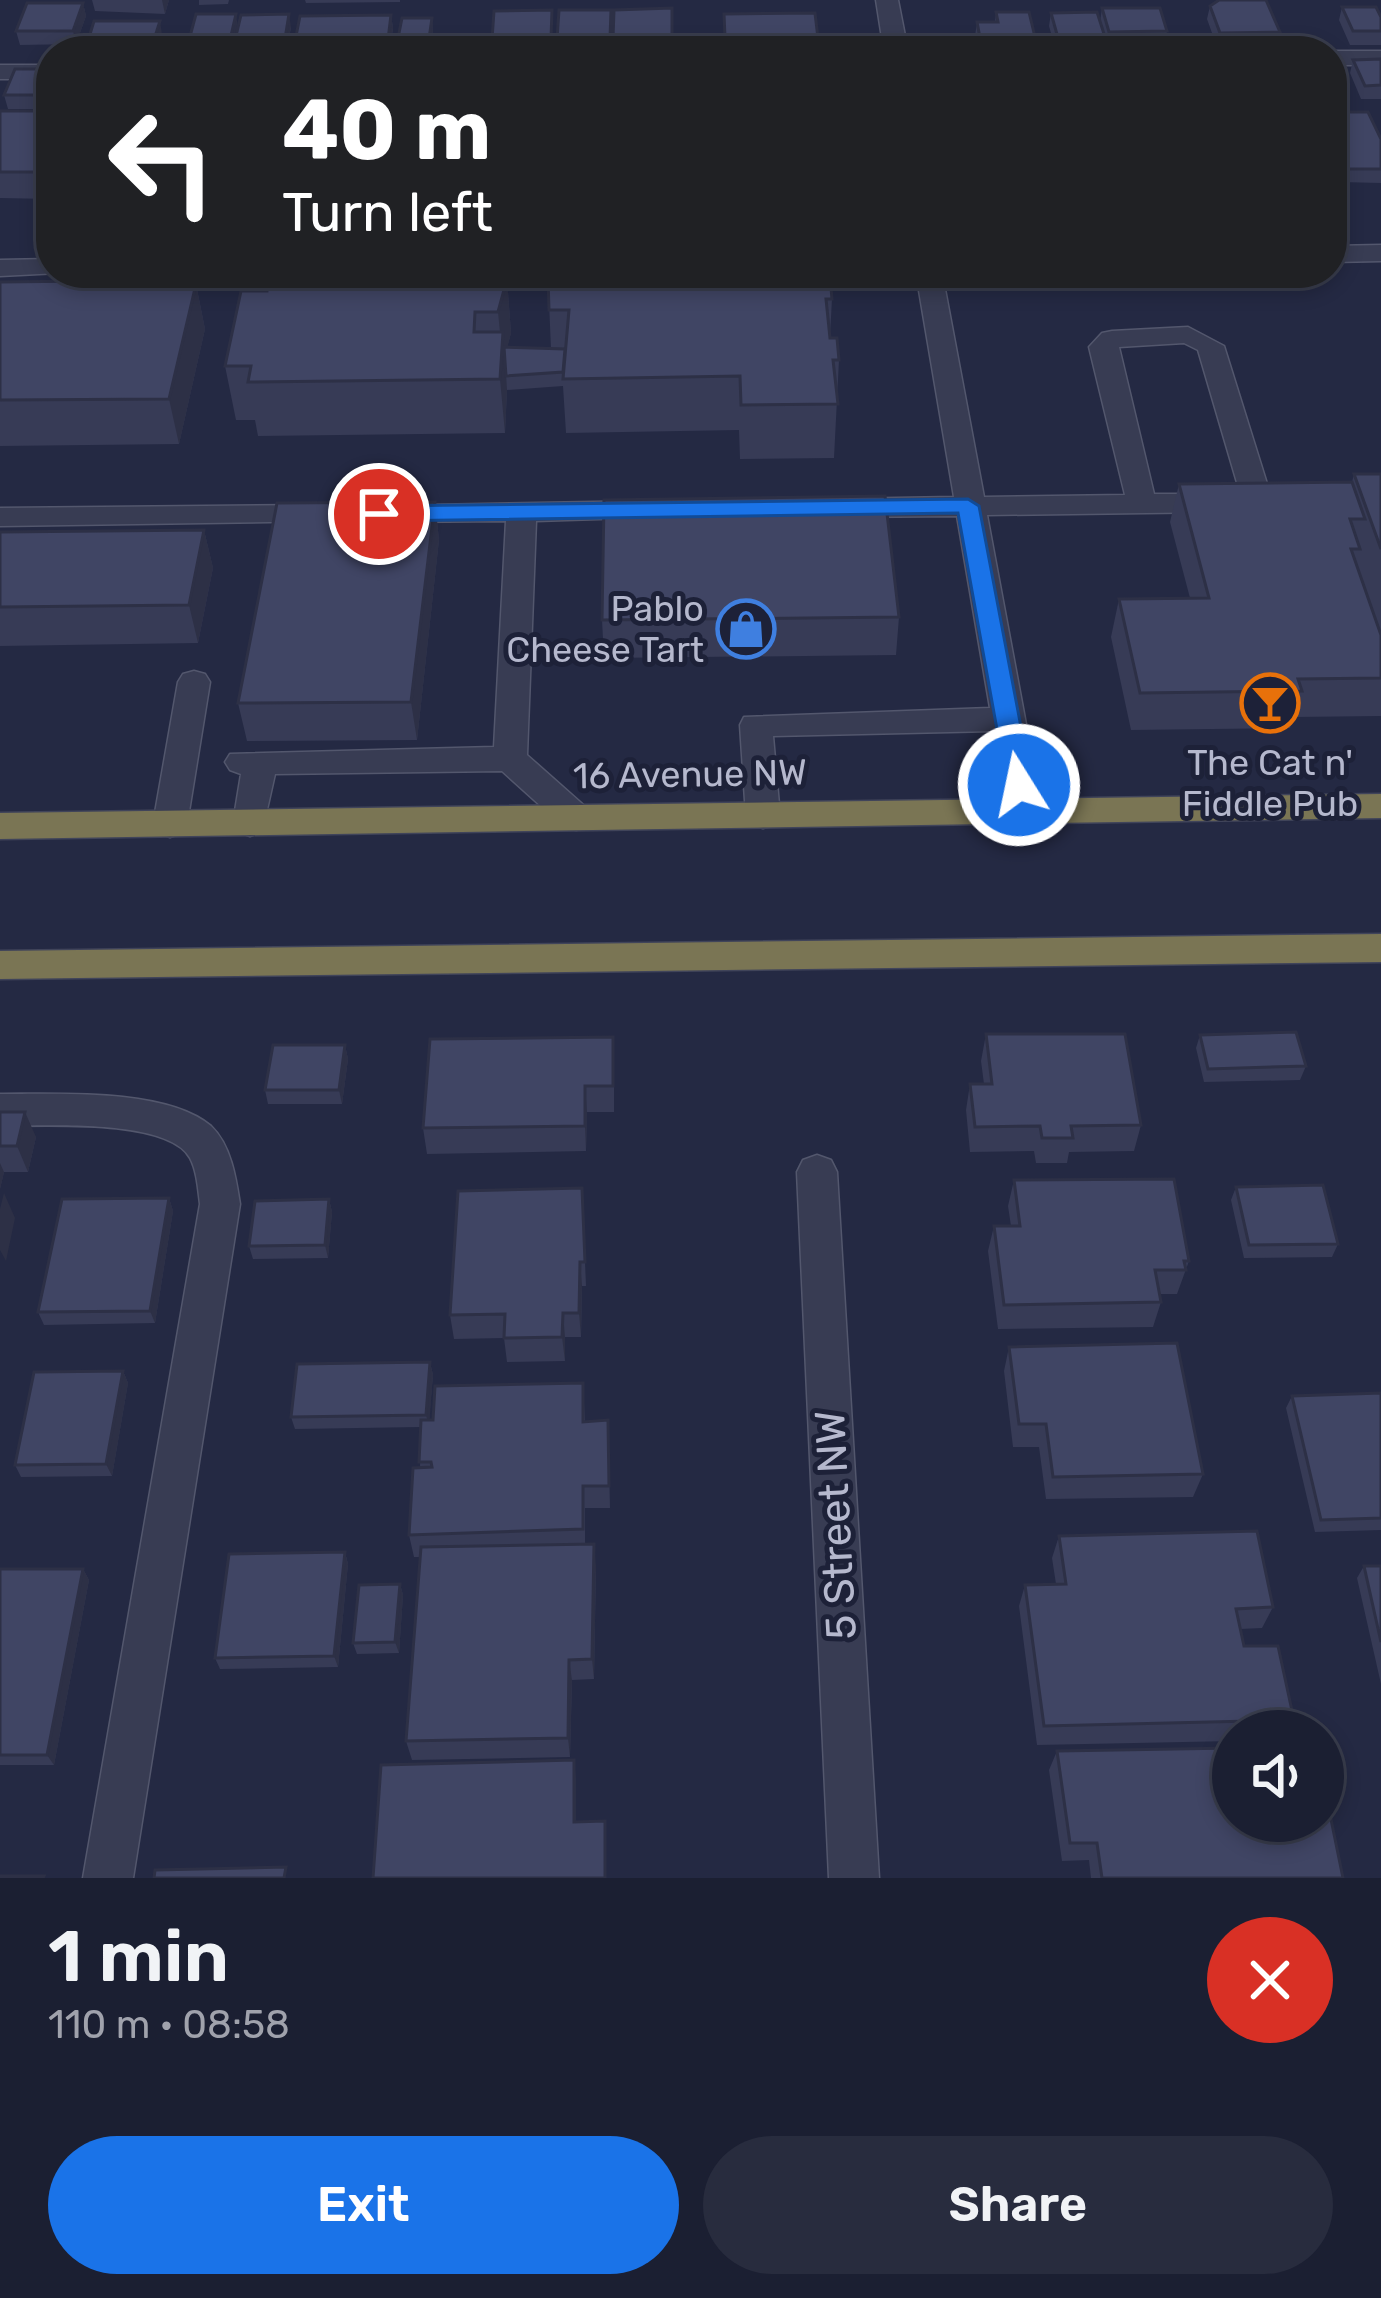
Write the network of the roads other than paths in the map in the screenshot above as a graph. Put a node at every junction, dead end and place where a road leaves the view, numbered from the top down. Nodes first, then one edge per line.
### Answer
1 (887, 0) edge
2 (893, 36) edge
3 (1347, 58) edge
4 (1381, 58) edge
5 (36, 71) edge
6 (0, 72) edge
7 (1381, 253) edge
8 (1347, 254) edge
9 (36, 267) edge
10 (0, 268) edge
11 (932, 288) edge
12 (1142, 505) junction
13 (968, 506) junction
14 (801, 508) edge
15 (684, 510) edge
16 (521, 512) junction
17 (0, 517) edge
18 (194, 682) dead end
19 (1007, 719) junction
20 (510, 759) junction
21 (1381, 806) edge
22 (1024, 810) junction
23 (763, 816) junction
24 (576, 818) junction
25 (250, 823) junction
26 (170, 824) junction
27 (0, 826) edge
28 (1381, 948) edge
29 (0, 965) edge
30 (0, 1110) edge
31 (817, 1172) dead end
32 (108, 1878) edge
33 (854, 1878) edge

1 - 2 street
3 - 4 street
5 - 6 street
7 - 8 street
9 - 10 street
11 - 13 street
12 - 12 street
12 - 13 street
13 - 14 street
13 - 19 street
15 - 16 street
16 - 17 street
16 - 20 street
18 - 26 street
19 - 22 street
19 - 23 street
20 - 24 street
20 - 25 street
21 - 22 highway, 16 Avenue NW
22 - 23 highway, 16 Avenue NW
23 - 24 highway, 16 Avenue NW
24 - 25 highway, 16 Avenue NW
25 - 26 highway, 16 Avenue NW
26 - 27 highway, 16 Avenue NW
28 - 29 highway
30 - 32 street
31 - 33 street, 5 Street NW

